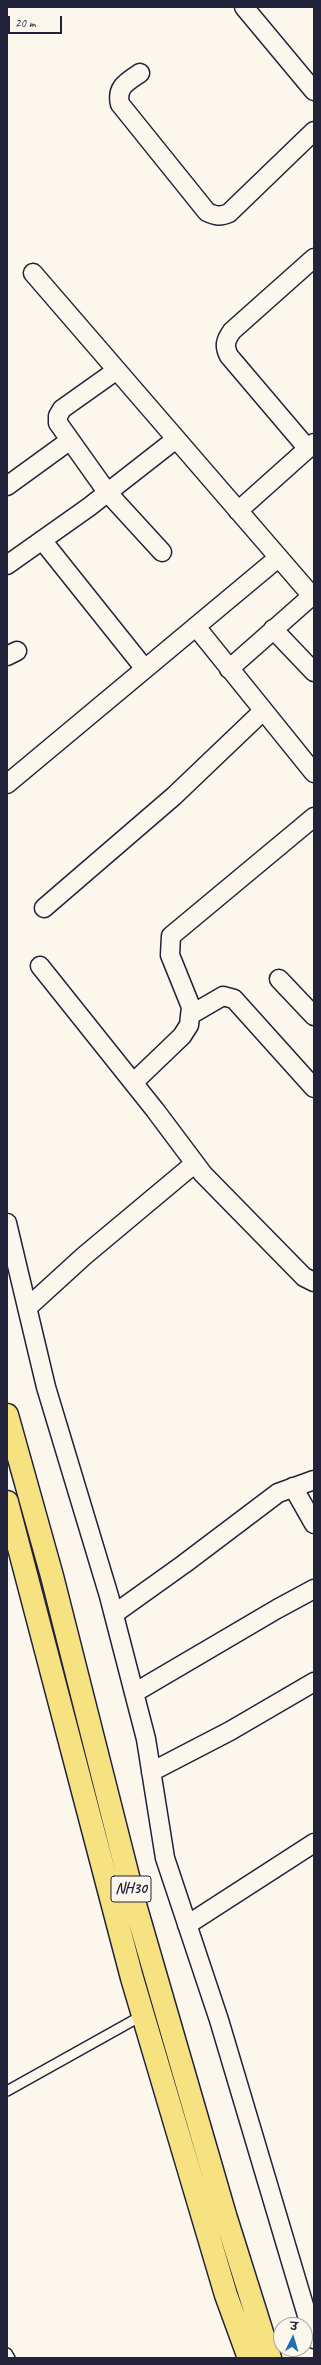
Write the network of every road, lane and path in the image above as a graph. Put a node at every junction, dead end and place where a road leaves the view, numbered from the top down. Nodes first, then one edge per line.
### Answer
1 (244, 7) edge
2 (140, 73) dead end
3 (314, 91) edge
4 (314, 131) edge
5 (314, 258) edge
6 (33, 274) dead end
7 (117, 370) junction
8 (176, 439) junction
9 (69, 441) junction
10 (311, 446) edge
11 (7, 486) edge
12 (107, 492) junction
13 (238, 511) junction
14 (42, 540) junction
15 (162, 552) dead end
16 (278, 558) junction
17 (7, 565) edge
18 (313, 595) edge
19 (196, 628) junction
20 (273, 629) junction
21 (145, 669) junction
22 (229, 669) junction
23 (314, 672) edge
24 (263, 712) junction
25 (314, 773) edge
26 (7, 784) edge
27 (314, 817) edge
28 (44, 908) dead end
29 (40, 966) dead end
30 (279, 979) dead end
31 (192, 1014) junction
32 (314, 1016) edge
33 (134, 1082) junction
34 (314, 1088) edge
35 (194, 1164) junction
36 (7, 1223) edge
37 (314, 1282) edge
38 (28, 1308) junction
39 (7, 1415) edge
40 (314, 1480) edge
41 (293, 1487) junction
42 (7, 1502) edge
43 (314, 1524) edge
44 (314, 1590) edge
45 (114, 1614) junction
46 (314, 1682) edge
47 (134, 1693) junction
48 (151, 1772) junction
49 (314, 1843) edge
50 (187, 1925) junction
51 (143, 2015) junction
52 (7, 2091) edge
53 (310, 2311) edge
54 (314, 2339) edge
55 (7, 2353) edge
56 (10, 2358) edge
57 (249, 2358) edge
58 (270, 2358) edge

1 - 3 street
2 - 4 street
5 - 10 street
6 - 7 street
7 - 8 street
7 - 9 street
8 - 12 street
8 - 13 street
9 - 11 street
9 - 12 street
10 - 13 street
12 - 14 street
12 - 15 street
13 - 16 street
14 - 17 street
14 - 21 street
16 - 18 street
16 - 19 street
18 - 20 street
19 - 21 street
19 - 22 street
20 - 22 street
20 - 23 street
21 - 26 street
22 - 24 street
24 - 25 street
24 - 28 street
27 - 31 street
29 - 33 street
30 - 32 street
31 - 33 street
31 - 34 street
33 - 35 street
35 - 37 street
35 - 38 street
36 - 38 street
38 - 45 street
39 - 58 highway, NH30
40 - 41 street
41 - 43 street
41 - 45 street
42 - 51 highway, NH30
44 - 47 street
45 - 47 street
46 - 48 street
47 - 48 street
48 - 50 street
49 - 50 street
50 - 53 street
51 - 52 lane
51 - 57 highway, NH30
53 - 54 street
55 - 56 lane

